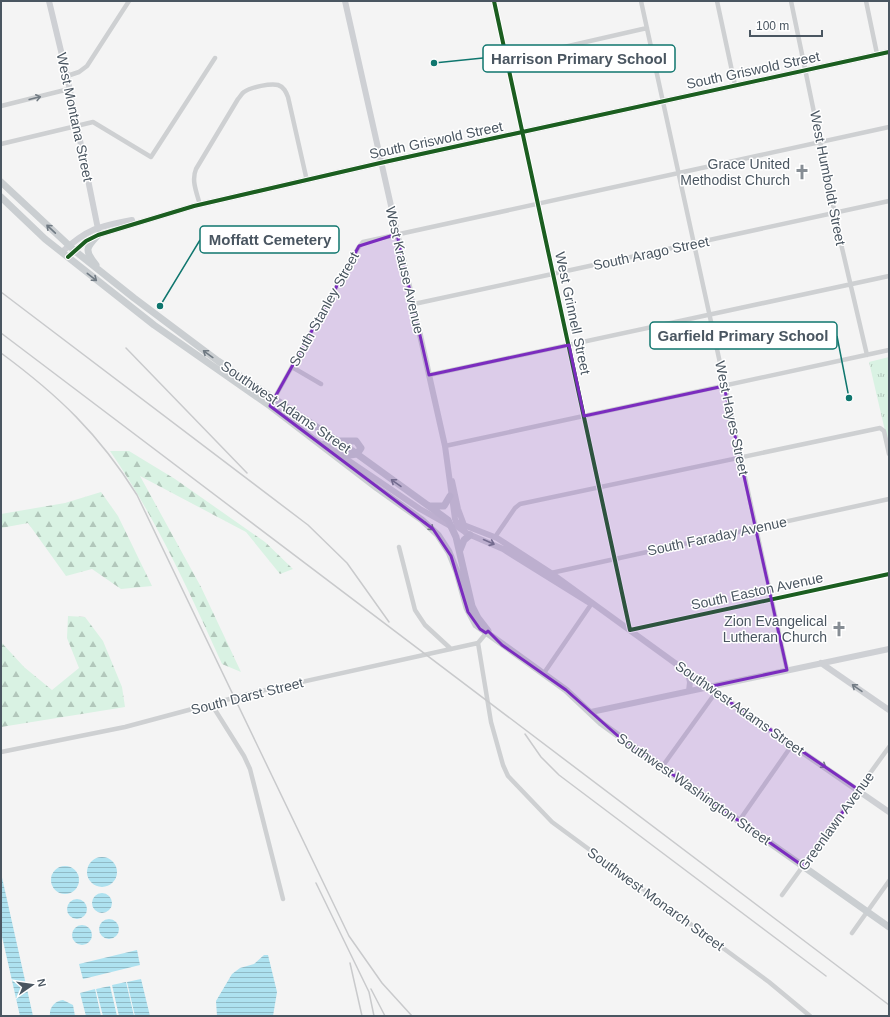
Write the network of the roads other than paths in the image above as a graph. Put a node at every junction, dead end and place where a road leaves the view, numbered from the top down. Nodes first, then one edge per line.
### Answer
1 (49, 1) edge
2 (129, 1) edge
3 (345, 1) edge
4 (494, 1) edge
5 (642, 1) edge
6 (716, 1) edge
7 (791, 1) edge
8 (866, 1) edge
9 (647, 28) junction
10 (889, 52) edge
11 (877, 54) junction
12 (215, 58) dead end
13 (507, 60) junction
14 (806, 70) junction
15 (67, 76) junction
16 (735, 86) junction
17 (69, 89) junction
18 (663, 101) junction
19 (1, 106) edge
20 (76, 126) junction
21 (889, 127) edge
22 (522, 133) junction
23 (821, 141) junction
24 (1, 144) edge
25 (380, 163) junction
26 (678, 173) junction
27 (307, 181) junction
28 (1, 182) edge
29 (1, 197) edge
30 (889, 201) edge
31 (538, 203) junction
32 (200, 205) junction
33 (836, 212) junction
34 (99, 230) junction
35 (397, 234) junction
36 (694, 244) junction
37 (72, 248) junction
38 (62, 252) junction
39 (68, 258) junction
40 (553, 274) junction
41 (889, 276) edge
42 (112, 282) junction
43 (851, 284) junction
44 (414, 304) junction
45 (709, 315) junction
46 (569, 345) junction
47 (889, 350) edge
48 (867, 355) junction
49 (292, 367) junction
50 (430, 375) junction
51 (321, 384) dead end
52 (724, 386) junction
53 (275, 398) junction
54 (270, 406) junction
55 (584, 416) junction
56 (298, 427) junction
57 (445, 446) junction
58 (357, 454) junction
59 (889, 454) edge
60 (343, 456) junction
61 (740, 457) junction
62 (600, 487) junction
63 (450, 496) junction
64 (889, 500) edge
65 (428, 506) junction
66 (445, 517) joint
67 (454, 525) junction
68 (464, 525) junction
69 (756, 528) junction
70 (469, 534) junction
71 (495, 537) junction
72 (399, 548) dead end
73 (460, 552) junction
74 (614, 558) junction
75 (548, 574) junction
76 (889, 574) edge
77 (772, 599) junction
78 (592, 603) junction
79 (630, 630) junction
80 (487, 632) junction
81 (478, 643) junction
82 (451, 649) junction
83 (889, 649) edge
84 (822, 663) junction
85 (787, 670) junction
86 (687, 671) junction
87 (544, 673) junction
88 (708, 687) junction
89 (689, 691) junction
90 (716, 692) junction
91 (212, 705) junction
92 (889, 710) edge
93 (591, 712) junction
94 (792, 745) junction
95 (889, 747) edge
96 (1, 752) edge
97 (662, 767) junction
98 (859, 790) junction
99 (889, 812) edge
100 (739, 821) junction
101 (803, 866) junction
102 (889, 881) edge
103 (782, 895) dead end
104 (283, 899) dead end
105 (868, 912) junction
106 (889, 927) edge
107 (852, 933) dead end
108 (810, 1016) edge

1 - 15 street, West Montana Street
2 - 15 street
3 - 25 street, West Krause Avenue
4 - 13 street, West Grinnell Street
5 - 9 street, West Hayes Street
6 - 16 street
7 - 14 street, West Humboldt Street
8 - 11 street
9 - 13 street
9 - 18 street, West Hayes Street
10 - 11 street, South Griswold Street
11 - 14 street, South Griswold Street
12 - 20 street
13 - 22 street, West Grinnell Street
14 - 16 street, South Griswold Street
14 - 23 street, West Humboldt Street
15 - 17 street, West Montana Street
16 - 18 street, South Griswold Street
19 -> 17 street
17 - 20 street, West Montana Street
18 - 22 street, South Griswold Street
18 - 26 street, West Hayes Street
20 - 24 street
20 - 34 street, West Montana Street
21 - 23 street, South Stanley Street
22 - 25 street, South Griswold Street
22 - 31 street, West Grinnell Street
23 - 26 street, South Stanley Street
23 - 33 street, West Humboldt Street
25 - 27 street, South Griswold Street
25 - 35 street, West Krause Avenue
26 - 31 street, South Stanley Street
26 - 36 street, West Hayes Street
27 - 32 street, South Griswold Street
27 - 32 street
37 -> 28 main road, Southwest Adams Street
29 - 38 main road, Southwest Adams Street
30 - 33 street, South Arago Street
31 - 35 street, South Stanley Street
31 - 40 street, West Grinnell Street
32 - 34 street, South Griswold Street
33 - 36 street, South Arago Street
33 - 43 street, West Humboldt Street
34 - 37 street, South Griswold Street
34 - 42 main road
35 - 44 street, West Krause Avenue
35 - 49 street, South Stanley Street
36 - 40 street, South Arago Street
36 - 45 street, West Hayes Street
37 - 38 street, South Griswold Street
37 - 39 street, South Griswold Street
37 - 42 main road, Southwest Adams Street
38 - 39 main road, Southwest Adams Street
39 -> 54 main road, Southwest Adams Street
40 - 44 street, South Arago Street
40 - 46 street, West Grinnell Street
41 - 43 street
53 -> 42 main road, Southwest Adams Street
43 - 45 street
43 - 48 street, West Humboldt Street
44 - 50 street, West Krause Avenue
45 - 46 street
45 - 52 street, West Hayes Street
46 - 50 street
46 - 55 street, West Grinnell Street
47 - 48 street
48 - 52 street
49 - 51 street
49 - 53 street, South Stanley Street
50 - 57 street, West Krause Avenue
52 - 55 street
52 - 61 street, West Hayes Street
53 - 54 street, South Stanley Street
53 - 58 main road, Southwest Adams Street
54 - 56 main road, Southwest Adams Street
55 - 57 street
55 - 62 street, West Grinnell Street
56 - 60 street, Southwest Adams Street
56 -> 80 main road, Southwest Washington Street
57 - 63 street, West Krause Avenue
57 - 68 street
58 - 60 main road
65 -> 58 main road, Southwest Adams Street
59 - 61 street
60 - 67 street, Southwest Adams Street
61 - 62 street
61 - 69 street, West Hayes Street
62 - 71 street
62 - 74 street, West Grinnell Street
63 - 65 main road
63 - 67 street, West Krause Avenue
64 - 69 street, South Faraday Avenue
65 - 66 main road, Southwest Adams Street
66 - 67 main road, Southwest Washington Street
67 - 68 street, Southwest Adams Street
67 - 70 street, Southwest Adams Street
67 - 73 main road, Southwest Washington Street
68 - 71 street, Southwest Adams Street
69 - 74 street, South Faraday Avenue
69 - 77 street, West Hayes Street
70 - 73 main road
70 -> 75 street, Southwest Adams Street
71 - 75 street, Southwest Adams Street
72 - 82 street
73 - 80 main road, Southwest Washington Street
74 - 75 street, South Faraday Avenue
74 - 79 street, West Grinnell Street
75 - 78 street, Southwest Adams Street
76 - 77 street, South Easton Avenue
77 - 79 street, South Easton Avenue
77 - 85 street, West Hayes Street
78 - 79 street, Southwest Adams Street
78 - 87 street
79 - 86 street, Southwest Adams Street
80 - 81 street
80 - 87 main road, Southwest Washington Street
81 - 82 street, South Darst Street
81 - 108 street, Southwest Monarch Street
82 - 91 street, South Darst Street
83 - 84 street
84 - 85 street
92 -> 84 street
85 - 88 street
86 - 88 street, Southwest Adams Street
86 - 89 street
87 - 93 main road, Southwest Washington Street
88 - 89 street
88 - 90 street, Southwest Adams Street
89 - 93 street
90 - 94 street, Southwest Adams Street
90 - 97 street
91 - 96 street, South Darst Street
91 - 104 street
93 - 97 main road, Southwest Washington Street
94 -> 98 street, Southwest Adams Street
94 - 100 street
95 - 98 street, Greenlawn Avenue
97 - 100 main road, Southwest Washington Street
98 - 99 street, Southwest Adams Street
98 - 101 street, Greenlawn Avenue
100 - 101 main road, Southwest Washington Street
101 - 103 street, Greenlawn Avenue
101 - 105 main road, Southwest Washington Street
102 - 105 street
105 - 106 main road, Southwest Washington Street
105 - 107 street

